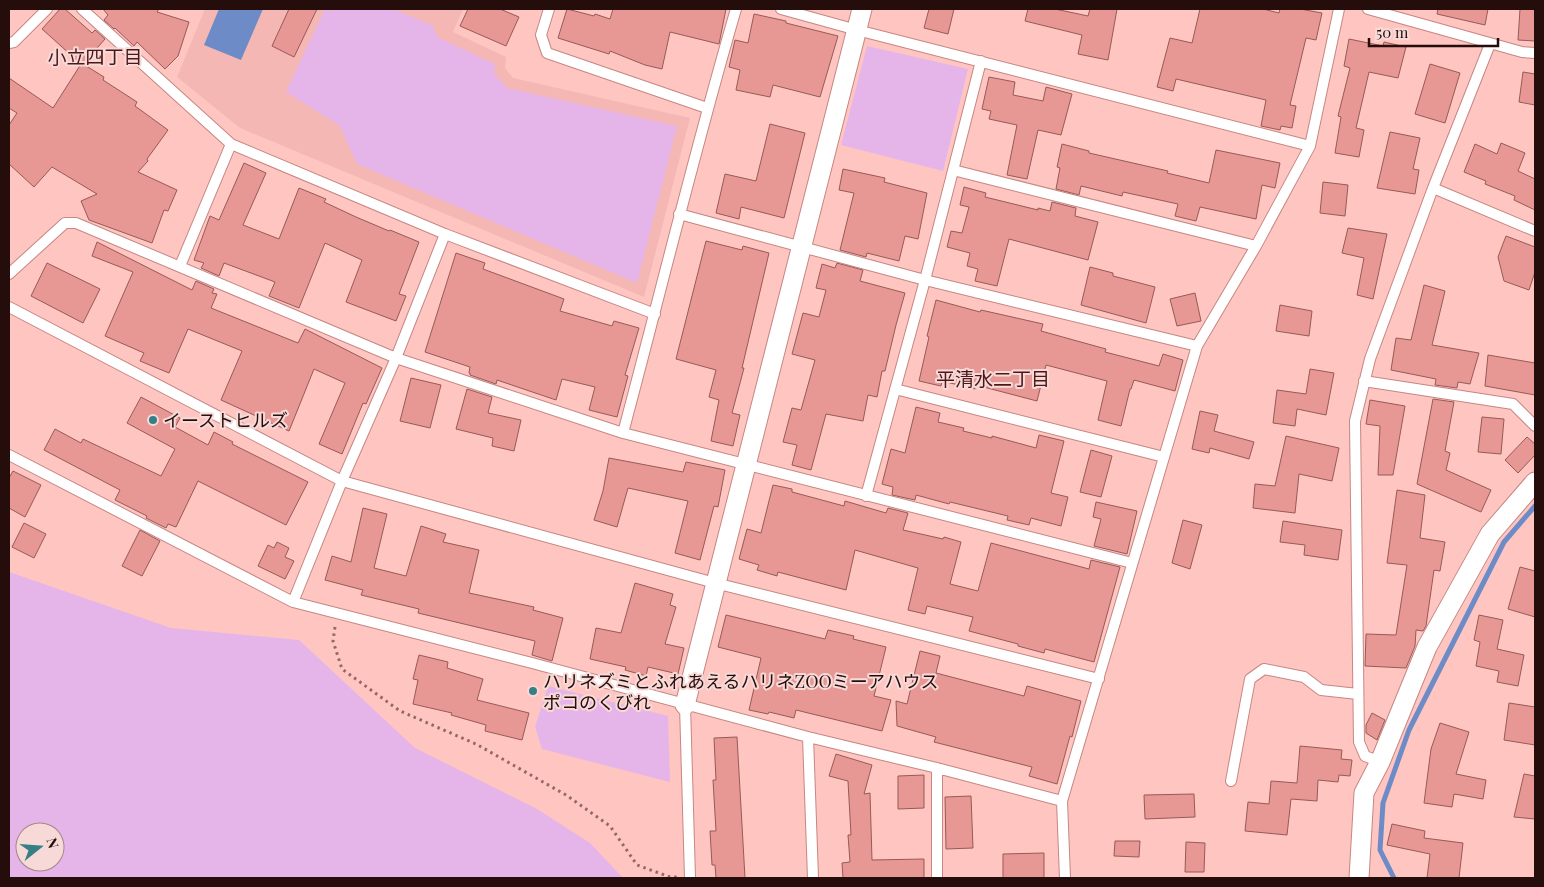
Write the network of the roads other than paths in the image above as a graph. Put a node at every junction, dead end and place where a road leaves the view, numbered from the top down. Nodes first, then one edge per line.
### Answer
1 (48, 9) edge
2 (82, 9) edge
3 (549, 9) edge
4 (736, 9) edge
5 (781, 9) edge
6 (862, 9) edge
7 (1339, 9) edge
8 (1368, 9) edge
9 (857, 30) junction
10 (9, 43) edge
11 (1490, 44) junction
12 (1535, 53) edge
13 (981, 62) junction
14 (707, 108) junction
15 (232, 144) junction
16 (1310, 146) junction
17 (953, 170) junction
18 (1433, 188) junction
19 (679, 214) junction
20 (1535, 231) edge
21 (445, 234) junction
22 (1256, 246) junction
23 (802, 247) junction
24 (180, 266) junction
25 (9, 274) edge
26 (925, 280) junction
27 (9, 307) edge
28 (655, 314) junction
29 (1197, 346) junction
30 (396, 358) junction
31 (1364, 381) junction
32 (895, 389) junction
33 (1535, 426) edge
34 (623, 433) junction
35 (9, 455) edge
36 (1164, 457) junction
37 (747, 465) junction
38 (342, 481) junction
39 (1535, 482) edge
40 (866, 496) junction
41 (1132, 563) junction
42 (715, 583) junction
43 (293, 602) junction
44 (1099, 680) junction
45 (1358, 694) junction
46 (685, 705) junction
47 (808, 737) junction
48 (1380, 762) junction
49 (937, 768) junction
50 (1231, 781) dead end
51 (1062, 801) junction
52 (690, 878) edge
53 (813, 878) edge
54 (937, 878) edge
55 (1065, 878) edge
56 (1359, 878) edge

1 - 10 lane
2 - 15 lane
3 - 14 lane
4 - 14 lane
5 - 9 lane
6 - 9 street
7 - 16 lane
8 - 11 lane
9 - 13 lane
9 - 23 street
11 - 12 lane
11 - 18 lane
13 - 16 lane
13 - 17 lane
14 - 19 lane
15 - 21 lane
15 - 24 lane
16 - 22 lane
17 - 22 lane
17 - 26 lane
18 - 20 lane
18 - 31 lane
19 - 23 lane
19 - 28 lane
21 - 28 lane
21 - 30 lane
22 - 29 lane
23 - 26 lane
23 - 37 street
24 - 25 lane
24 - 30 lane
26 - 29 lane
26 - 32 lane
27 - 38 lane
28 - 34 lane
29 - 36 lane
30 - 34 lane
30 - 38 lane
31 - 33 lane
31 - 45 lane
32 - 36 lane
32 - 40 lane
34 - 37 lane
35 - 43 lane
36 - 41 lane
37 - 40 lane
37 - 42 street
38 - 42 lane
38 - 43 lane
39 - 48 street
40 - 41 lane
41 - 44 lane
42 - 44 lane
42 - 46 street
43 - 46 lane
44 - 51 lane
45 - 48 lane
45 - 50 lane
46 - 47 lane
46 - 52 lane
47 - 49 lane
47 - 53 lane
48 - 56 street
49 - 51 lane
49 - 54 lane
51 - 55 lane

